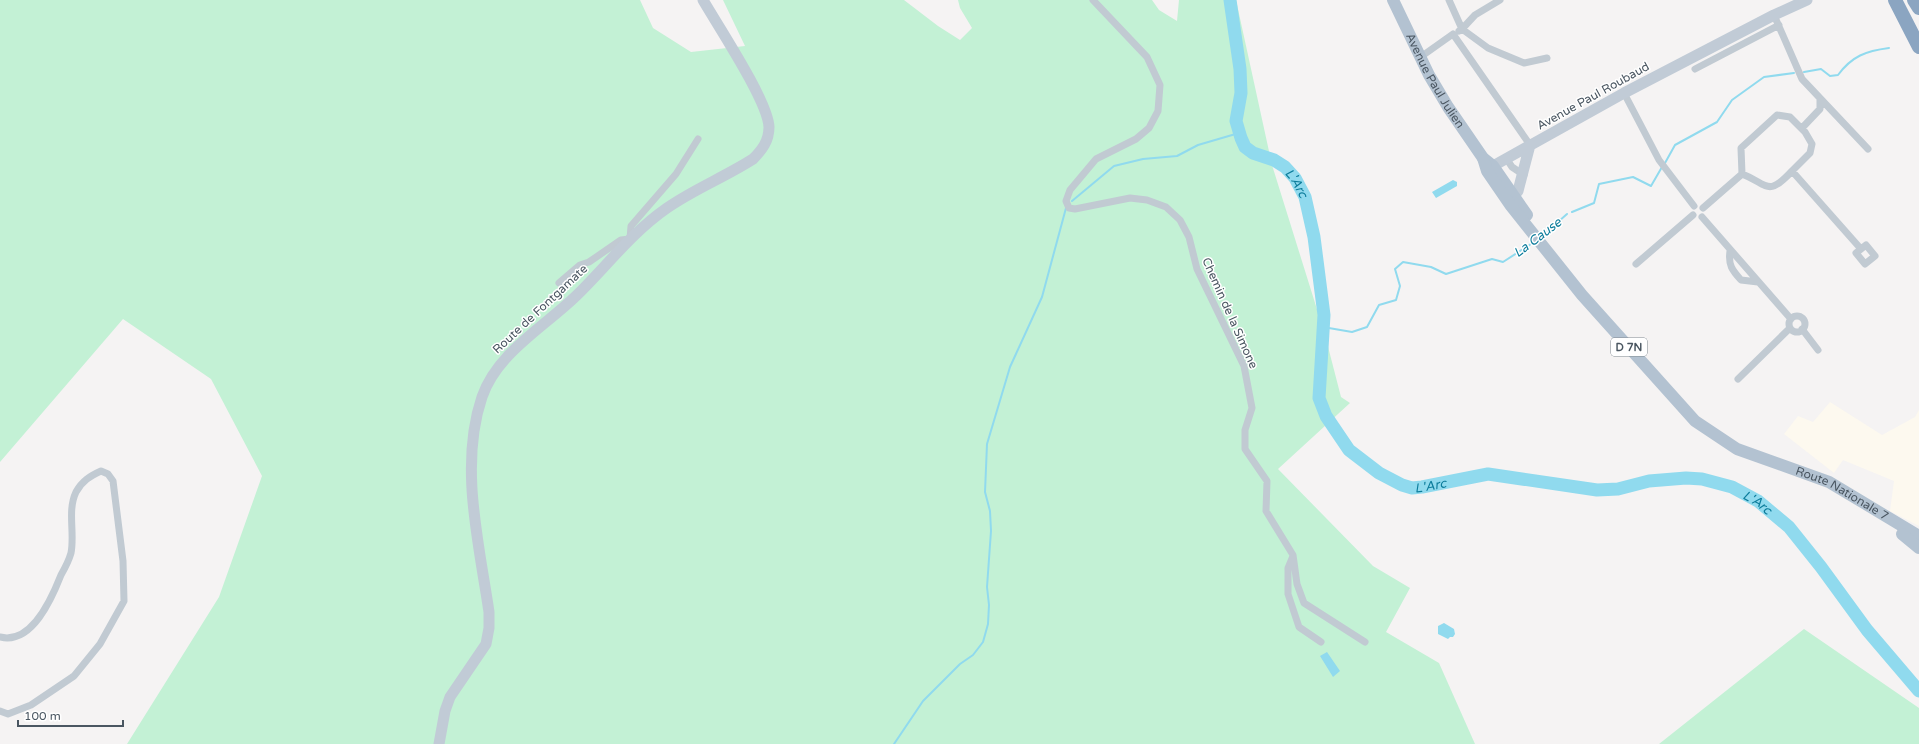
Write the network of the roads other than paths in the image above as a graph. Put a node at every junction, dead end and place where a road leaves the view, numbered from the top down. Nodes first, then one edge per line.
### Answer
1 (703, 0) edge
2 (1093, 0) edge
3 (1393, 0) edge
4 (1448, 0) edge
5 (1500, 0) edge
6 (1807, 0) edge
7 (1895, 0) edge
8 (1914, 0) edge
9 (1919, 8) edge
10 (1776, 20) junction
11 (1462, 30) junction
12 (1453, 34) junction
13 (1919, 47) edge
14 (1709, 55) junction
15 (1422, 56) junction
16 (1547, 58) dead end
17 (1695, 69) dead end
18 (1624, 93) junction
19 (1820, 100) junction
20 (1802, 128) junction
21 (698, 139) dead end
22 (1530, 145) junction
23 (1868, 149) dead end
24 (1506, 158) junction
25 (1490, 171) junction
26 (1792, 171) junction
27 (1742, 174) junction
28 (1524, 175) junction
29 (1514, 196) junction
30 (1694, 206) junction
31 (1704, 208) junction
32 (1693, 215) junction
33 (1702, 216) junction
34 (1538, 237) junction
35 (630, 238) junction
36 (1861, 249) dead end
37 (1730, 251) junction
38 (1636, 264) dead end
39 (1758, 282) junction
40 (559, 283) dead end
41 (1790, 319) junction
42 (1790, 328) junction
43 (1802, 329) junction
44 (1818, 350) dead end
45 (1738, 379) dead end
46 (1802, 473) junction
47 (1919, 536) edge
48 (1919, 548) edge
49 (1293, 556) junction
50 (0, 637) edge
51 (1321, 642) dead end
52 (1365, 642) dead end
53 (0, 711) edge
54 (439, 744) edge

1 - 35 street, Route de Fontgamate
2 - 49 street, Chemin de la Simone
3 - 15 main road, Avenue Paul Julien / D 7N
4 - 11 street
5 - 11 street
6 - 10 street, Avenue Paul Roubaud
7 - 13 highway
8 - 9 highway
10 - 14 street, Avenue Paul Roubaud
10 - 19 street
11 - 12 street
11 - 16 street
12 - 15 street
12 - 22 street
14 - 17 street, Avenue Paul Roubaud
14 - 18 street, Avenue Paul Roubaud
15 - 25 main road, Avenue Paul Julien / D 7N
18 - 22 street, Avenue Paul Roubaud
18 - 30 street
19 - 20 street
19 - 23 street
20 - 26 street
20 - 27 street
21 - 35 street
22 - 24 street, Avenue Paul Roubaud
22 - 28 street
24 - 25 street, Avenue Paul Roubaud
24 - 28 street
25 - 29 main road, Avenue Paul Julien / D 7N
25 - 34 main road, Avenue Paul Julien / D 7N
26 - 27 street
26 - 36 street
27 - 31 street
28 - 29 street
29 - 34 main road, Avenue Paul Julien / D 7N
30 - 31 street
30 - 32 street
31 - 33 street
32 - 33 street
32 - 38 street
33 - 37 street
34 - 46 main road, Avenue Paul Julien / D 7N
35 - 40 street
35 - 54 street, Route de Fontgamate
37 - 39 street
37 - 39 street
39 - 41 street
41 - 42 street
41 - 43 street
42 - 43 street
42 - 45 street
43 - 44 street
46 - 47 main road, Route Nationale 7
46 - 48 main road, Route Nationale 7 / D 7N
49 - 51 street
49 - 52 street, Chemin de la Simone
50 - 53 street

